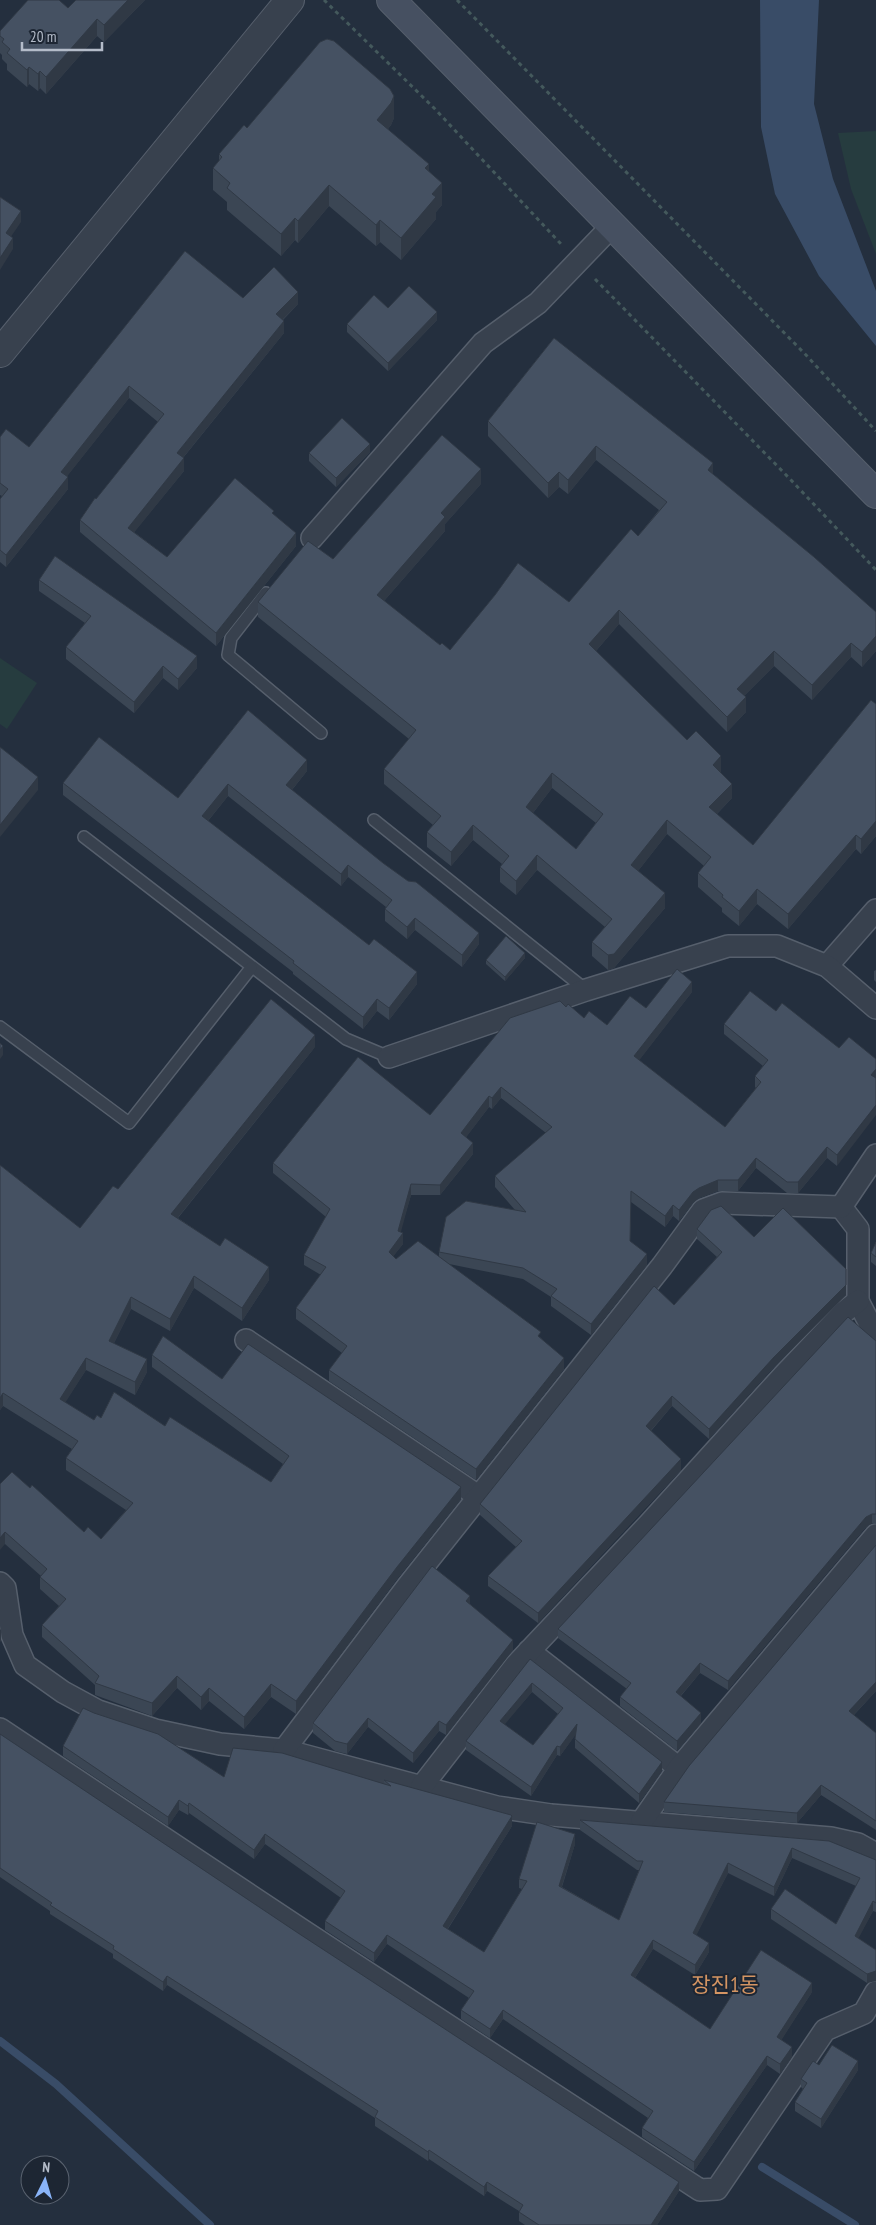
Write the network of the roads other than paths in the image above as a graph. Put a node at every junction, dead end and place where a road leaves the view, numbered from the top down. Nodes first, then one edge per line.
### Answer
1 (290, 0) edge
2 (391, 0) edge
3 (612, 226) junction
4 (0, 353) edge
5 (876, 494) edge
6 (307, 543) edge
7 (272, 585) edge
8 (321, 733) dead end
9 (374, 820) dead end
10 (84, 837) dead end
11 (876, 910) edge
12 (827, 966) junction
13 (251, 968) junction
14 (586, 990) junction
15 (876, 1008) edge
16 (0, 1027) edge
17 (389, 1057) joint
18 (876, 1155) edge
19 (841, 1207) junction
20 (858, 1301) junction
21 (876, 1332) edge
22 (246, 1340) dead end
23 (478, 1496) junction
24 (876, 1535) edge
25 (0, 1583) edge
26 (530, 1650) junction
27 (0, 1729) edge
28 (284, 1750) junction
29 (679, 1768) junction
30 (422, 1786) junction
31 (642, 1821) junction
32 (876, 1854) edge
33 (876, 1992) edge

1 - 4 street
2 - 3 main road
3 - 5 main road
3 - 6 street
7 - 8 lane
9 - 14 lane
10 - 13 lane
11 - 12 street
12 - 14 street
12 - 15 street
13 - 16 lane
13 - 17 lane
14 - 17 street
18 - 19 street
19 - 20 street
19 - 23 street
20 - 21 street
20 - 26 street
22 - 23 street
23 - 28 street
24 - 29 street
25 - 28 street
26 - 29 street
26 - 30 street
27 - 33 street
28 - 30 street
29 - 31 street
30 - 31 street
31 - 32 street

